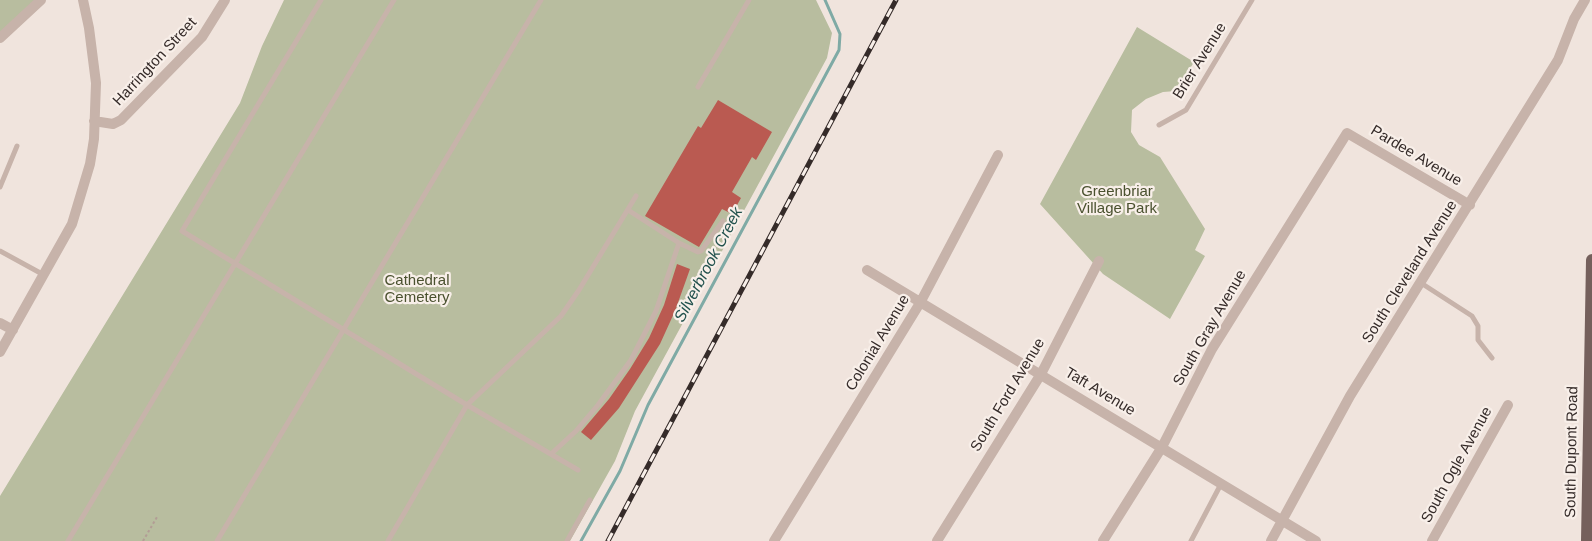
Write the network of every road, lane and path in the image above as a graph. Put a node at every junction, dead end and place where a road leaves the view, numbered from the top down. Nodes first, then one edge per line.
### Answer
1 (41, 0) edge
2 (83, 0) edge
3 (225, 0) edge
4 (321, 0) edge
5 (394, 0) edge
6 (541, 0) edge
7 (749, 0) edge
8 (1252, 0) edge
9 (1574, 0) edge
10 (1585, 0) edge
11 (1574, 19) junction
12 (0, 38) edge
13 (698, 87) dead end
14 (94, 121) junction
15 (1159, 124) dead end
16 (1347, 133) joint
17 (16, 146) dead end
18 (998, 155) dead end
19 (0, 187) edge
20 (636, 196) dead end
21 (1470, 206) junction
22 (628, 210) junction
23 (723, 220) dead end
24 (679, 243) junction
25 (0, 250) edge
26 (1592, 260) edge
27 (1099, 261) dead end
28 (236, 263) junction
29 (867, 270) dead end
30 (45, 275) junction
31 (1420, 283) junction
32 (920, 303) junction
33 (0, 323) edge
34 (344, 329) junction
35 (13, 330) junction
36 (0, 352) edge
37 (1492, 358) dead end
38 (1041, 374) junction
39 (1508, 404) dead end
40 (467, 405) junction
41 (1590, 417) edge
42 (1162, 447) junction
43 (551, 454) junction
44 (578, 470) dead end
45 (1222, 484) junction
46 (590, 500) dead end
47 (157, 518) dead end
48 (1282, 522) junction
49 (68, 541) edge
50 (143, 541) edge
51 (217, 541) edge
52 (388, 541) edge
53 (567, 541) edge
54 (774, 541) edge
55 (936, 541) edge
56 (1103, 541) edge
57 (1191, 541) edge
58 (1271, 541) edge
59 (1316, 541) edge
60 (1432, 541) edge
61 (1587, 541) edge

1 - 12 street
2 - 14 street
3 - 14 street, Harrington Street
4 - 28 lane
5 - 28 lane
6 - 34 lane
7 - 13 lane
8 - 15 lane, Brier Avenue
9 - 11 street, South Cleveland Avenue
10 - 11 street, South Cleveland Avenue
11 - 21 street, South Cleveland Avenue
14 - 30 street
16 - 21 street, Pardee Avenue
16 - 42 street, South Gray Avenue
17 - 19 lane
18 - 32 street, Colonial Avenue
20 - 22 lane
21 - 31 street, South Cleveland Avenue
22 - 24 lane
22 - 40 lane
23 - 24 lane
24 - 43 lane
25 - 30 lane
26 - 41 main road, South Dupont Road
27 - 38 street, South Ford Avenue
28 - 34 lane
28 - 49 lane
29 - 32 street, Taft Avenue
30 - 35 street
31 - 37 lane
31 - 48 street, South Cleveland Avenue
32 - 38 street, Taft Avenue
32 - 54 street, Colonial Avenue
33 - 35 street
34 - 40 lane
34 - 51 lane
35 - 36 street
38 - 42 street, Taft Avenue
38 - 55 street, South Ford Avenue
39 - 60 street, South Ogle Avenue
40 - 43 lane
40 - 52 lane
41 - 61 main road, South Dupont Road
42 - 45 street, Taft Avenue
42 - 56 street, South Gray Avenue
43 - 44 lane
45 - 48 street, Taft Avenue
45 - 57 lane
46 - 53 lane
47 - 50 path
48 - 58 street, South Cleveland Avenue
48 - 59 street, Taft Avenue

